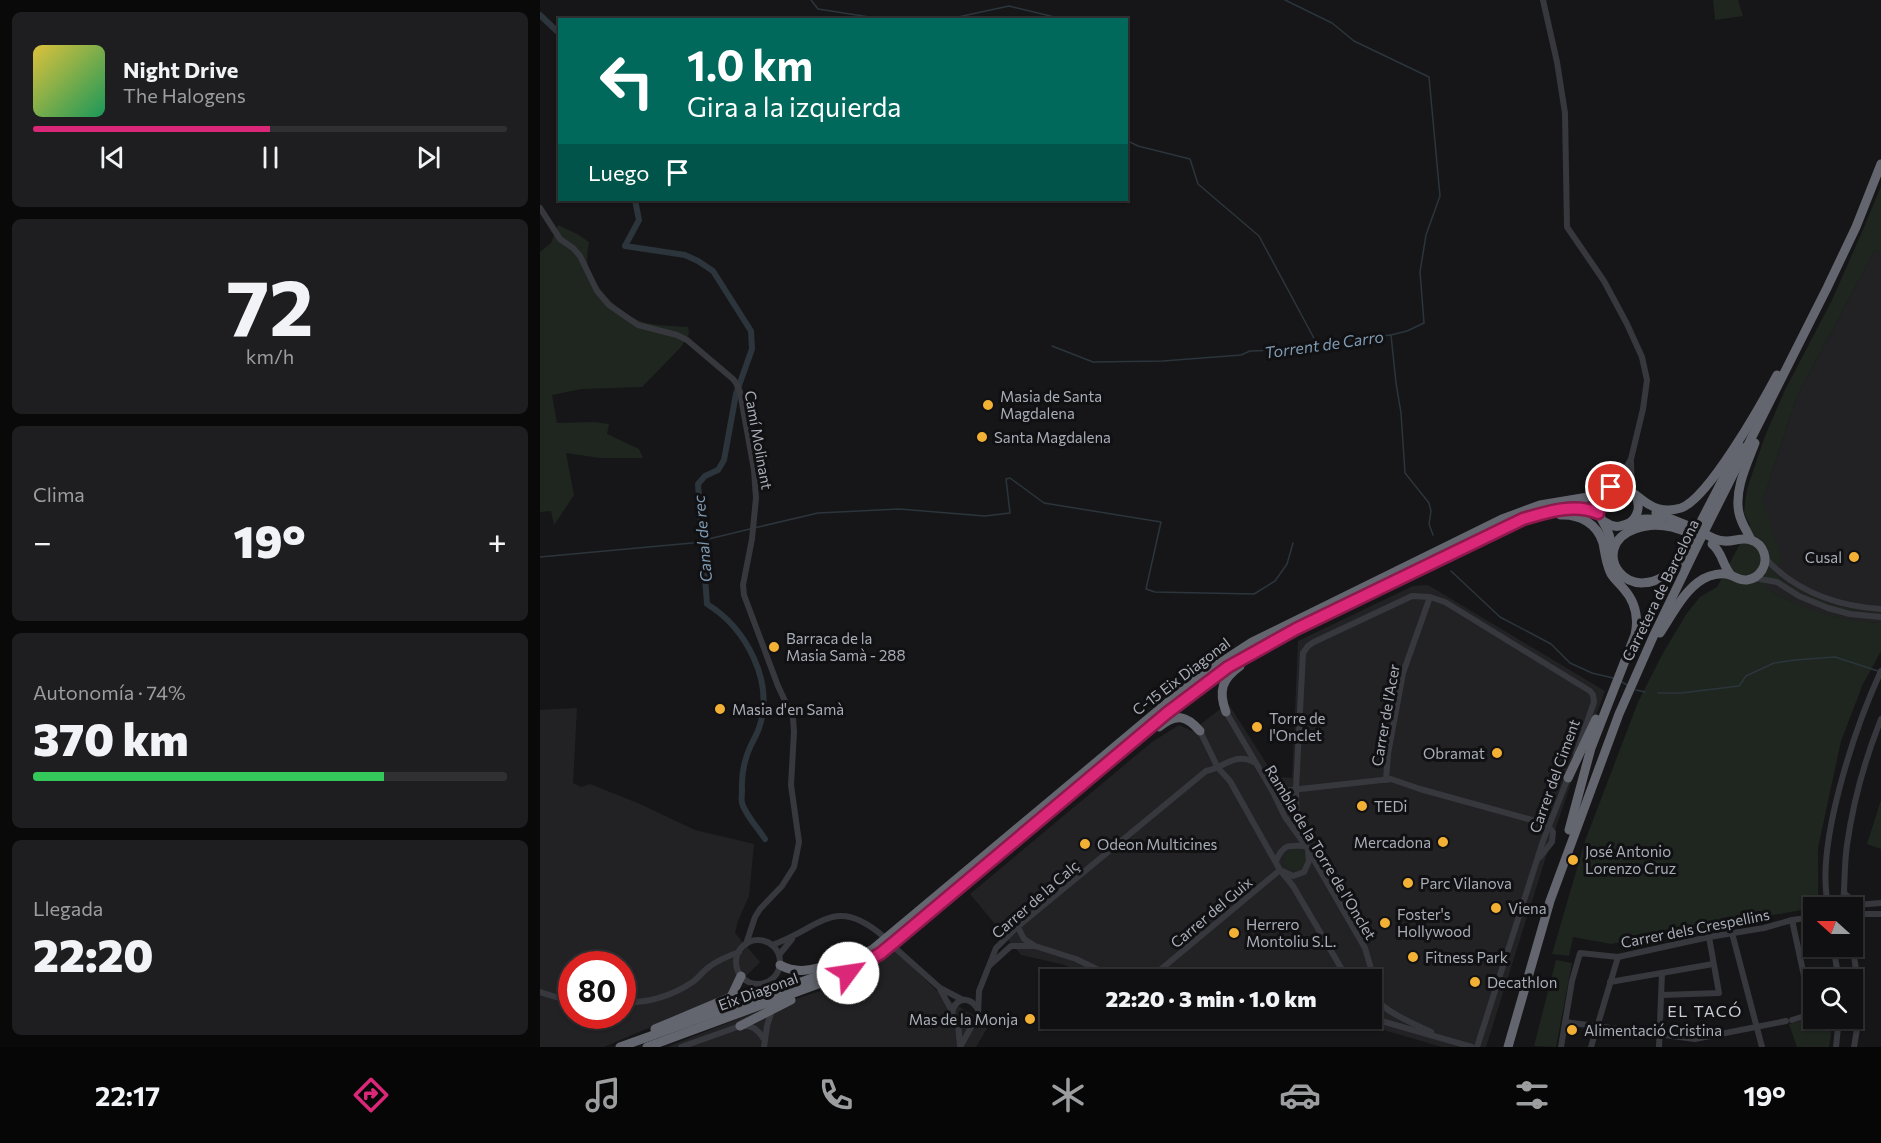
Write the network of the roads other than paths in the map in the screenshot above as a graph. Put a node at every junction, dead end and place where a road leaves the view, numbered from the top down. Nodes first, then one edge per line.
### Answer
1 (1543, 0) edge
2 (1881, 164) edge
3 (540, 208) edge
4 (1854, 230) junction
5 (1769, 404) junction
6 (1757, 411) junction
7 (1630, 459) junction
8 (1616, 486) junction
9 (1603, 492) junction
10 (1635, 497) junction
11 (1542, 513) junction
12 (1598, 513) junction
13 (1605, 522) junction
14 (1631, 522) junction
15 (1687, 530) junction
16 (1751, 540) junction
17 (1714, 541) junction
18 (1735, 542) junction
19 (1765, 558) junction
20 (1607, 561) junction
21 (1724, 561) junction
22 (1731, 575) junction
23 (1754, 578) junction
24 (1785, 582) junction
25 (1430, 597) junction
26 (1881, 609) edge
27 (1881, 617) edge
28 (1259, 649) junction
29 (1881, 670) edge
30 (1637, 676) junction
31 (1613, 687) junction
32 (1226, 712) joint
33 (1881, 719) edge
34 (1200, 732) joint
35 (1139, 738) junction
36 (1210, 749) junction
37 (1254, 762) junction
38 (1218, 768) junction
39 (1209, 771) junction
40 (1568, 778) junction
41 (1386, 780) junction
42 (1296, 789) junction
43 (1273, 792) junction
44 (1548, 827) junction
45 (1297, 833) junction
46 (1307, 848) junction
47 (1568, 848) junction
48 (1276, 861) junction
49 (1280, 870) junction
50 (1272, 876) junction
51 (1286, 878) junction
52 (1844, 893) junction
53 (1827, 897) edge
54 (1844, 897) edge
55 (1849, 897) edge
56 (1881, 903) edge
57 (1863, 905) edge
58 (1863, 914) edge
59 (1881, 914) edge
60 (1803, 918) edge
61 (1792, 920) junction
62 (752, 927) junction
63 (1018, 927) junction
64 (1732, 933) junction
65 (884, 937) dead end
66 (1709, 937) junction
67 (792, 938) junction
68 (759, 940) junction
69 (746, 944) junction
70 (772, 945) junction
71 (1035, 946) junction
72 (894, 947) dead end
73 (739, 952) junction
74 (1618, 957) junction
75 (1855, 957) edge
76 (721, 958) junction
77 (779, 960) junction
78 (850, 962) junction
79 (736, 964) junction
80 (1713, 964) junction
81 (1166, 966) junction
82 (987, 968) junction
83 (1096, 969) edge
84 (1162, 969) edge
85 (1165, 969) edge
86 (1342, 969) edge
87 (1371, 969) edge
88 (1803, 969) edge
89 (829, 972) joint
90 (1662, 974) junction
91 (741, 976) junction
92 (1610, 982) junction
93 (940, 988) junction
94 (802, 991) junction
95 (979, 991) junction
96 (540, 992) edge
97 (1662, 995) junction
98 (558, 998) edge
99 (965, 1000) junction
100 (636, 1002) edge
101 (1382, 1005) edge
102 (977, 1008) junction
103 (772, 1010) junction
104 (952, 1011) junction
105 (1803, 1016) edge
106 (1382, 1021) edge
107 (973, 1022) junction
108 (1565, 1022) junction
109 (958, 1023) junction
110 (740, 1026) junction
111 (1597, 1027) junction
112 (1757, 1027) junction
113 (1838, 1029) edge
114 (1660, 1034) junction
115 (1439, 1037) junction
116 (764, 1039) junction
117 (630, 1043) junction
118 (620, 1047) edge
119 (647, 1047) edge
120 (681, 1047) edge
121 (764, 1047) edge
122 (960, 1047) edge
123 (1473, 1047) edge
124 (1478, 1047) edge
125 (1508, 1047) edge
126 (1561, 1047) edge
127 (1591, 1047) edge
128 (1659, 1047) edge
129 (1762, 1047) edge
130 (1836, 1047) edge
131 (1854, 1047) edge

1 - 7 street
2 - 4 highway, Carretera de Barcelona
3 - 62 street, Camí Molinant
4 - 5 highway, Carretera de Barcelona
4 - 6 highway
5 - 16 highway
5 - 30 highway, Carretera de Barcelona
6 - 10 highway
6 - 15 highway
7 - 8 street
7 - 10 street
8 - 9 highway
8 - 10 highway
9 - 12 highway
9 - 78 highway, C-15 Eix Diagonal
10 - 14 highway
10 - 15 highway
11 - 12 highway, Eix Diagonal
11 - 20 highway
11 - 28 highway, Eix Diagonal
12 - 13 highway
13 - 14 highway
13 - 20 highway
14 - 15 highway
15 - 17 highway
16 - 18 highway
16 - 19 highway
17 - 18 highway
17 - 21 highway
18 - 21 highway
19 - 23 highway
19 - 24 street
20 - 31 highway
21 - 22 highway
22 - 23 highway
22 - 30 highway
23 - 24 street
24 - 26 street
24 - 27 street
25 - 40 street, Carrer del Ciment
25 - 41 street, Carrer de l'Acer
25 - 42 street
28 - 32 highway
28 - 35 highway, Eix Diagonal
29 - 53 street
30 - 47 highway, Carretera de Barcelona
31 - 40 highway
31 - 47 highway
32 - 37 street, Rambla de la Torre de l'Onclet
33 - 52 street
34 - 35 highway
34 - 36 street
35 - 94 highway, Eix Diagonal
36 - 38 street
36 - 39 street
37 - 38 street, Rambla de la Torre de l'Onclet
37 - 43 street, Rambla de la Torre de l'Onclet
38 - 39 street, Carrer de la Calç
38 - 48 street
39 - 63 street, Carrer de la Calç
40 - 44 street, Carrer del Ciment
41 - 42 street
41 - 44 street, Carrer de l'Acer
42 - 43 street
42 - 45 street
43 - 45 street, Rambla de la Torre de l'Onclet
44 - 124 street, Carrer del Ciment
45 - 46 street, Rambla de la Torre de l'Onclet
46 - 48 street
46 - 49 street
46 - 87 street, Rambla de la Torre de l'Onclet
47 - 125 highway, Carretera de Barcelona
48 - 49 street
49 - 50 street, Carrer del Guix
49 - 51 street
50 - 51 street, Carrer del Guix
50 - 81 street, Carrer del Guix
51 - 86 street
52 - 54 street
52 - 55 street
56 - 57 street
58 - 59 street
60 - 61 street, Carrer dels Crespellins
61 - 64 street, Carrer dels Crespellins
61 - 88 street
62 - 68 street
62 - 69 street, Camí Molinant
63 - 71 street
63 - 82 street, Carrer de la Calç
64 - 66 street, Carrer dels Crespellins
64 - 112 street
65 - 67 street
66 - 74 street, Carrer dels Crespellins
66 - 80 street
67 - 70 street
67 - 77 street
68 - 69 street
68 - 70 street
69 - 73 street
70 - 77 street
71 - 82 street
71 - 83 street
72 - 93 street
73 - 76 street
73 - 79 street
74 - 92 street
74 - 108 street, Carrer dels Crespellins
75 - 131 street
76 - 79 street
76 - 100 street
77 - 78 highway
77 - 91 street
78 - 89 highway, C-15 Eix Diagonal
79 - 91 street
80 - 90 street
80 - 97 street
81 - 84 street, Carrer del Guix
81 - 85 street, Carrer del Guix
82 - 95 street, Carrer de la Calç
89 - 117 highway, Eix Diagonal
90 - 92 street
90 - 97 street
91 - 117 highway
92 - 111 street
93 - 99 street
93 - 104 street
94 - 103 highway
94 - 119 highway, Eix Diagonal
95 - 99 street
95 - 102 street, Carrer de la Calç
96 - 98 street
97 - 114 street
99 - 102 street
99 - 104 street
101 - 115 street
102 - 107 street
103 - 110 highway
103 - 116 street
104 - 109 street
105 - 112 street
106 - 115 street
107 - 109 street
107 - 122 street
108 - 111 street
108 - 126 street
109 - 122 street
110 - 116 street
110 - 120 street
111 - 114 street
111 - 127 street
112 - 114 street
112 - 129 street
113 - 130 street
114 - 128 street
115 - 123 street
116 - 121 street
117 - 118 highway

